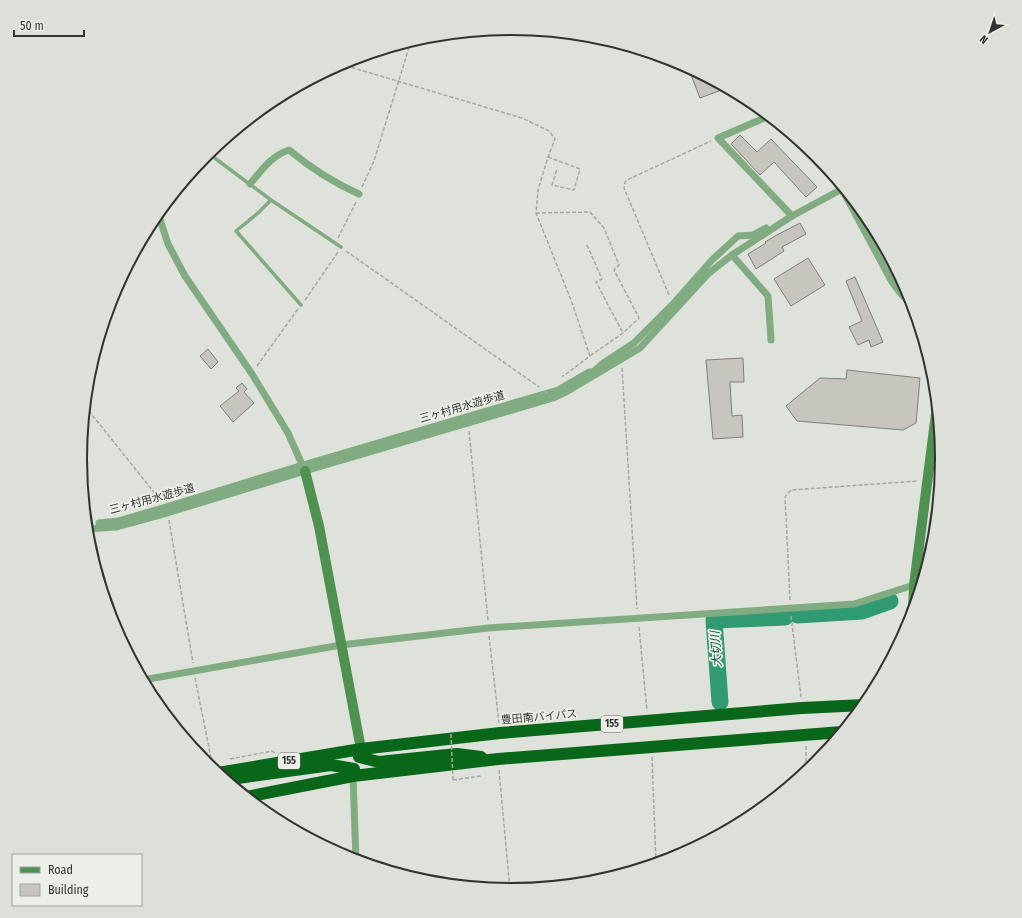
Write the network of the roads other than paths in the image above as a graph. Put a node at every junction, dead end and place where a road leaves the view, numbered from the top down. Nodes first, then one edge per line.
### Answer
1 (763, 119) edge
2 (213, 157) edge
3 (250, 184) junction
4 (839, 191) edge
5 (359, 194) road end
6 (271, 200) junction
7 (854, 210) edge
8 (791, 214) junction
9 (160, 220) edge
10 (341, 247) road end
11 (732, 255) junction
12 (903, 297) edge
13 (301, 305) dead end
14 (771, 340) dead end
15 (934, 431) edge
16 (304, 468) junction
17 (166, 510) junction
18 (92, 524) edge
19 (93, 528) edge
20 (914, 585) junction
21 (914, 590) edge
22 (341, 644) junction
23 (149, 679) edge
24 (856, 705) edge
25 (835, 733) edge
26 (360, 753) junction
27 (498, 759) junction
28 (220, 767) edge
29 (354, 772) junction
30 (231, 778) edge
31 (252, 795) edge
32 (356, 853) edge

1 - 8 street
2 - 3 lane
3 - 5 street
3 - 6 lane
4 - 8 street
6 - 10 lane
6 - 13 lane
7 - 12 street
8 - 11 street
8 - 16 street, 三ヶ村用水遊歩道
9 - 16 street
11 - 14 street
11 - 16 street
15 - 20 street
16 - 17 street
16 - 22 street
17 - 18 street, 三ヶ村用水遊歩道
17 - 19 street
20 - 21 street
20 - 22 street
22 - 23 street
22 - 26 street
24 - 26 highway, 豊田南バイパス / 155
25 - 27 highway
26 - 27 highway
26 - 28 highway, 豊田南バイパス / 155
26 - 29 street
27 - 29 highway
29 - 30 highway
29 - 31 highway
29 - 32 street

